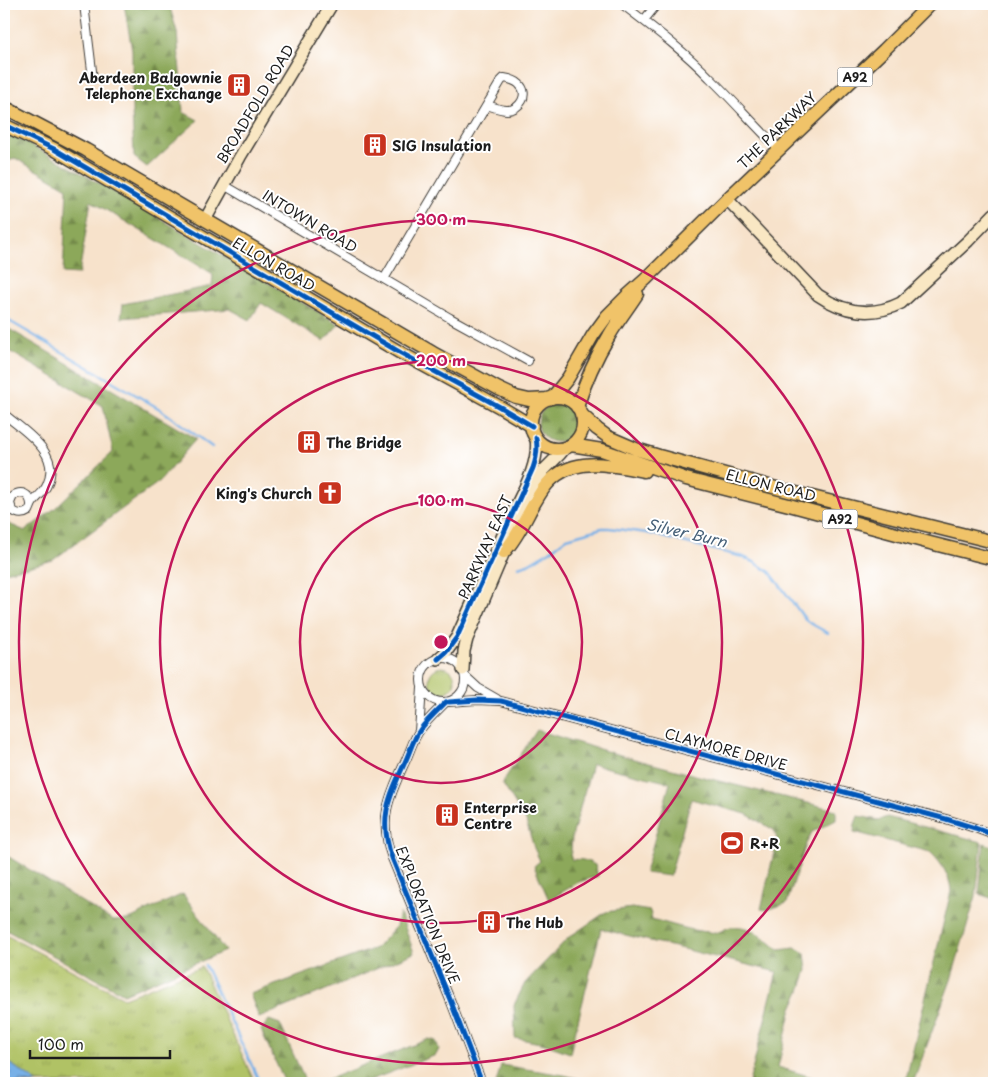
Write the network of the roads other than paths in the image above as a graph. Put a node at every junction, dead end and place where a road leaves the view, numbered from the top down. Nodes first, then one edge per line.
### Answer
1 (84, 4) edge
2 (332, 4) edge
3 (622, 4) edge
4 (657, 4) edge
5 (930, 4) edge
6 (644, 20) junction
7 (83, 72) dead end
8 (487, 105) junction
9 (4, 106) edge
10 (4, 125) edge
11 (779, 149) junction
12 (224, 185) junction
13 (727, 198) junction
14 (994, 214) edge
15 (205, 220) junction
16 (384, 279) junction
17 (646, 279) junction
18 (528, 361) dead end
19 (550, 399) junction
20 (579, 411) junction
21 (4, 414) edge
22 (534, 432) junction
23 (568, 446) junction
24 (686, 479) junction
25 (32, 504) dead end
26 (994, 542) edge
27 (504, 552) junction
28 (994, 558) edge
29 (438, 659) junction
30 (464, 673) junction
31 (422, 687) junction
32 (501, 701) junction
33 (448, 702) junction
34 (419, 731) junction
35 (994, 835) edge
36 (482, 1083) edge

1 - 7 street
2 - 12 street, BROADFOLD ROAD
3 - 6 street
4 - 6 street
5 - 11 main road, THE PARKWAY / A92
6 - 11 street
8 - 8 street
8 - 16 street
9 - 15 main road, ELLON ROAD
10 - 22 main road, ELLON ROAD
11 - 13 main road, THE PARKWAY / A92
12 - 15 street, BROADFOLD ROAD
12 - 16 street, INTOWN ROAD
13 - 14 street
13 - 17 main road, THE PARKWAY / A92
15 - 19 main road, ELLON ROAD
16 - 18 street, INTOWN ROAD
17 - 19 main road, THE PARKWAY / A92
17 - 20 main road, THE PARKWAY / A92
19 - 20 main road, A92
19 - 22 main road, A92
20 - 23 main road, A92
20 - 26 main road, ELLON ROAD / A92
21 - 25 street
22 - 23 main road, A92
22 - 29 street, PARKWAY EAST
23 - 24 main road, ELLON ROAD / A92
23 - 27 street, PARKWAY EAST
24 - 27 main road
24 - 28 main road, ELLON ROAD / A92
27 - 30 street, PARKWAY EAST
29 - 30 street
29 - 31 street
30 - 32 street, CLAYMORE DRIVE
30 - 33 street
31 - 33 street
31 - 34 street, EXPLORATION DRIVE
32 - 33 street, CLAYMORE DRIVE
32 - 35 street, CLAYMORE DRIVE
33 - 34 street, EXPLORATION DRIVE
34 - 36 street, EXPLORATION DRIVE

